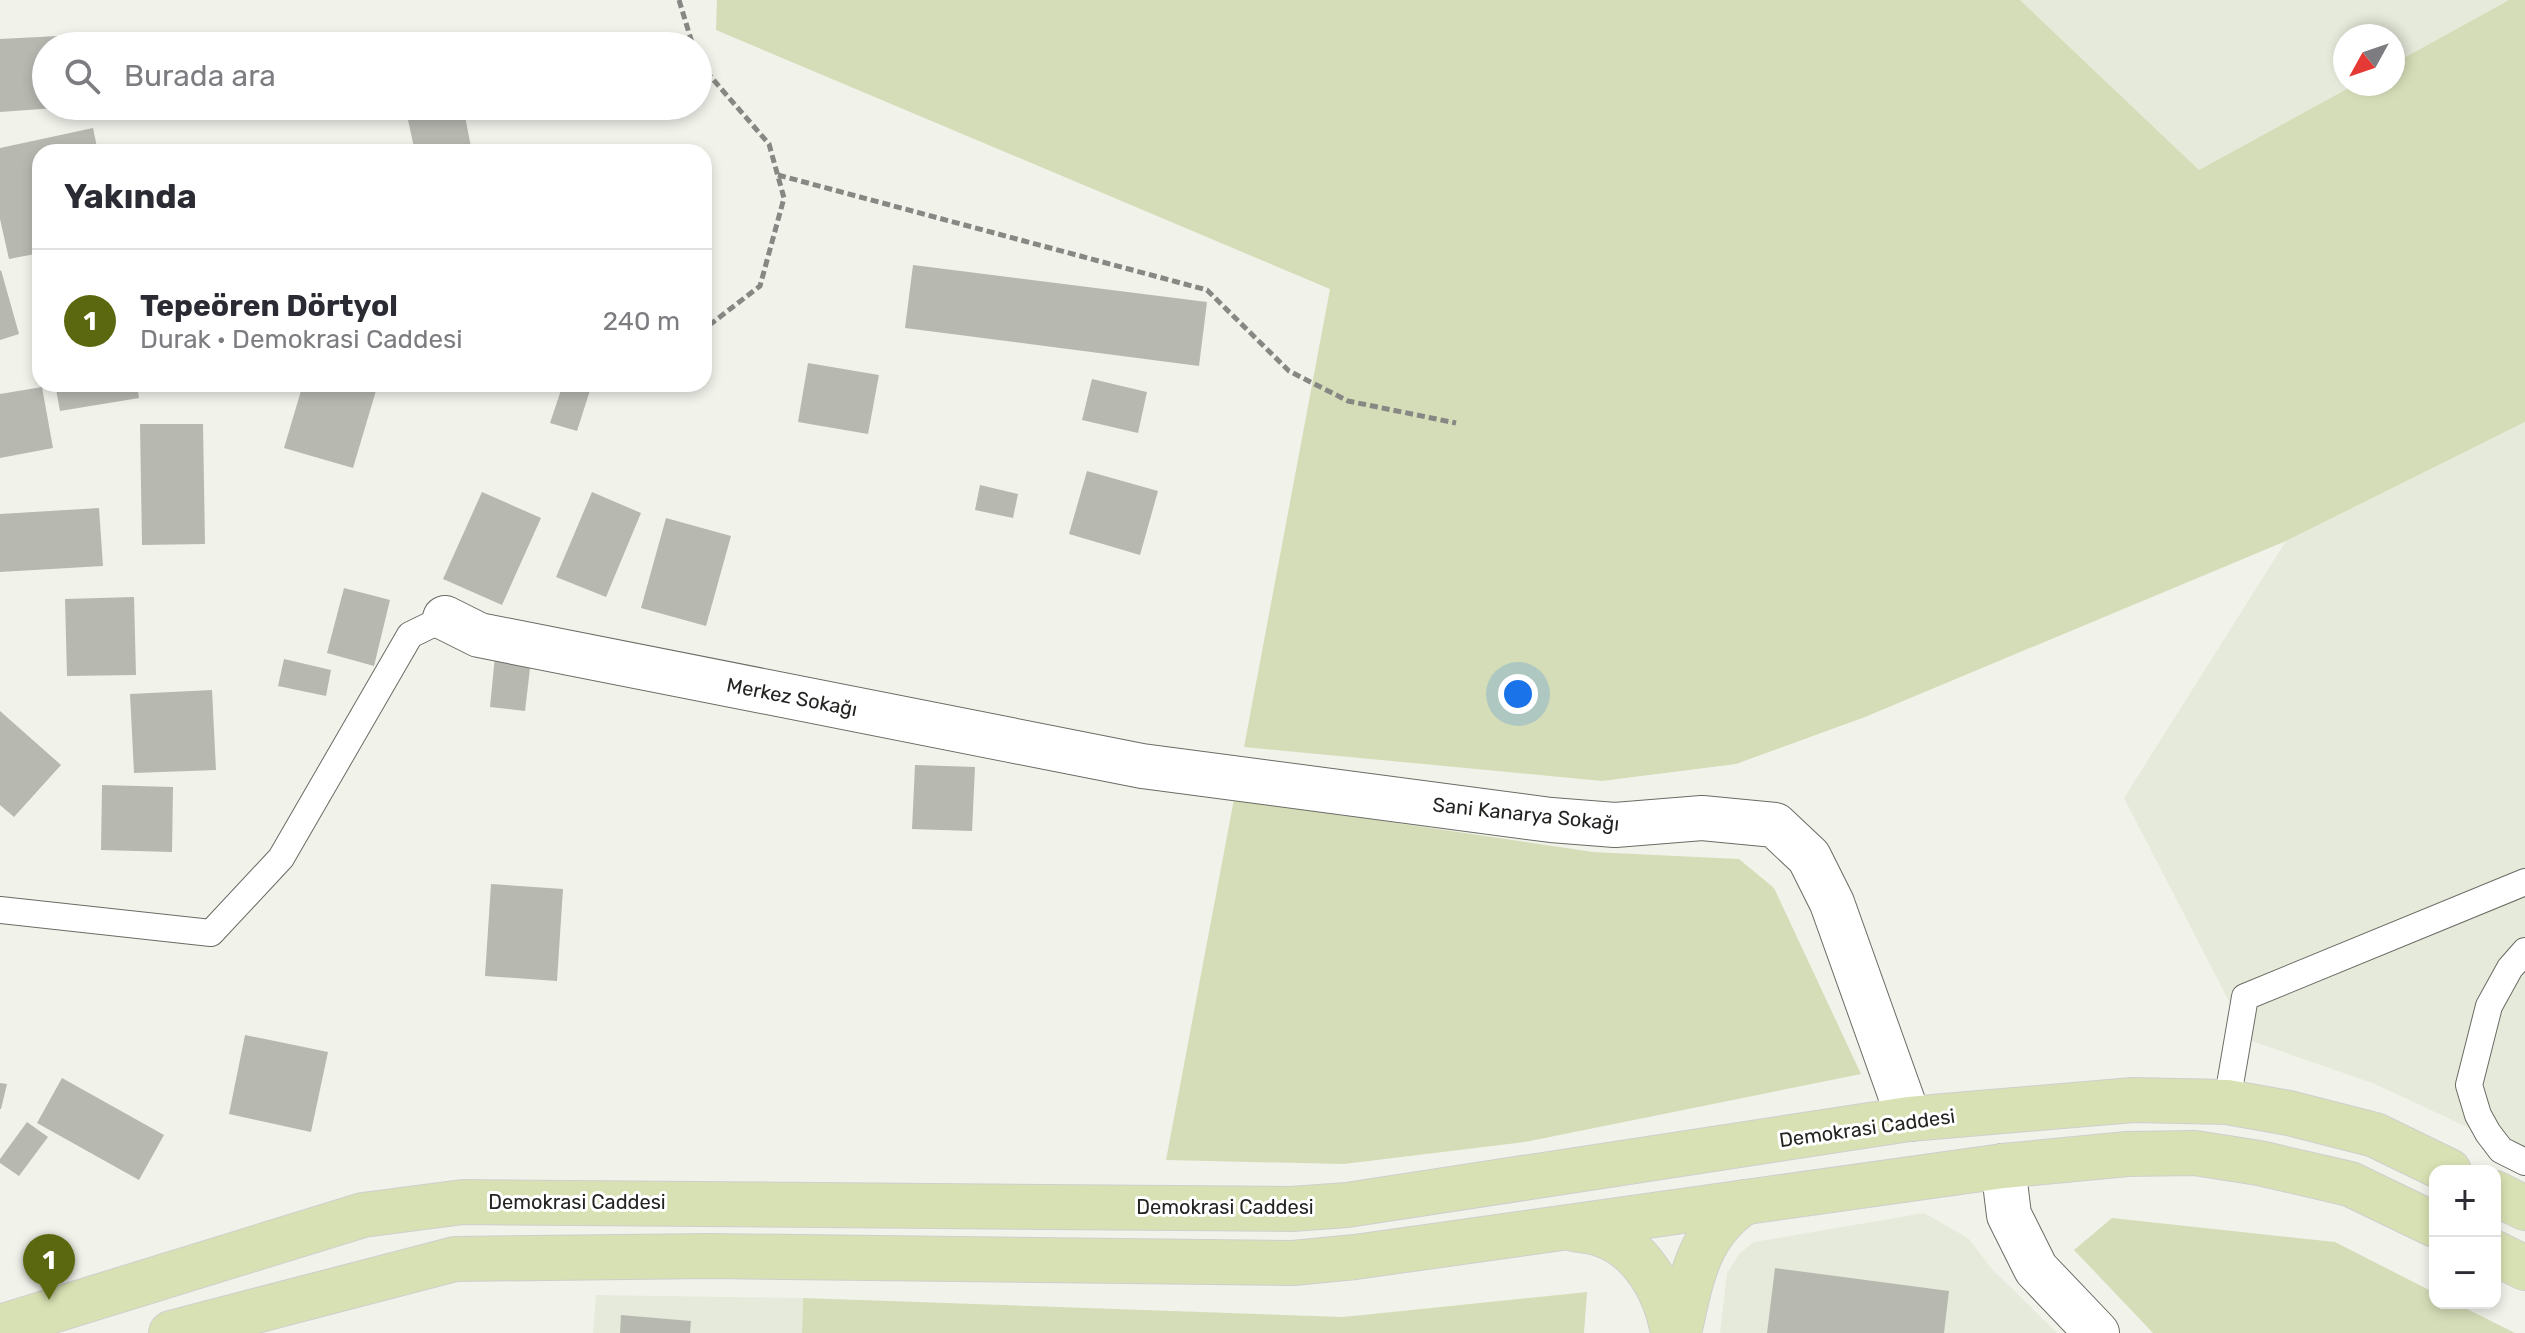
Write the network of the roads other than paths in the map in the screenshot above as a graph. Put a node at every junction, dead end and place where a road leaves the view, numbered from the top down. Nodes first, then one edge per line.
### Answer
1 (445, 618) joint
2 (1142, 766) joint
3 (2525, 882) edge
4 (0, 910) edge
5 (2525, 951) edge
6 (2227, 1102) junction
7 (1909, 1119) junction
8 (2525, 1162) edge
9 (2437, 1165) edge
10 (2003, 1166) junction
11 (2501, 1196) edge
12 (1745, 1202) junction
13 (2525, 1208) edge
14 (2429, 1222) edge
15 (1564, 1227) junction
16 (2501, 1256) edge
17 (2525, 1268) edge
18 (0, 1327) edge
19 (171, 1333) edge
20 (1676, 1333) edge
21 (2097, 1333) edge

1 - 2 street, Merkez Sokağı
1 - 4 lane
2 - 7 street, Sani Kanarya Sokağı
3 - 6 lane
5 - 8 lane
6 - 7 main road, Demokrasi Caddesi
6 - 9 main road, Demokrasi Caddesi
7 - 18 main road, Demokrasi Caddesi
10 - 12 main road
10 - 14 main road
10 - 21 street
11 - 13 main road
12 - 15 main road
12 - 20 main road
15 - 19 main road
15 - 20 main road
16 - 17 main road

